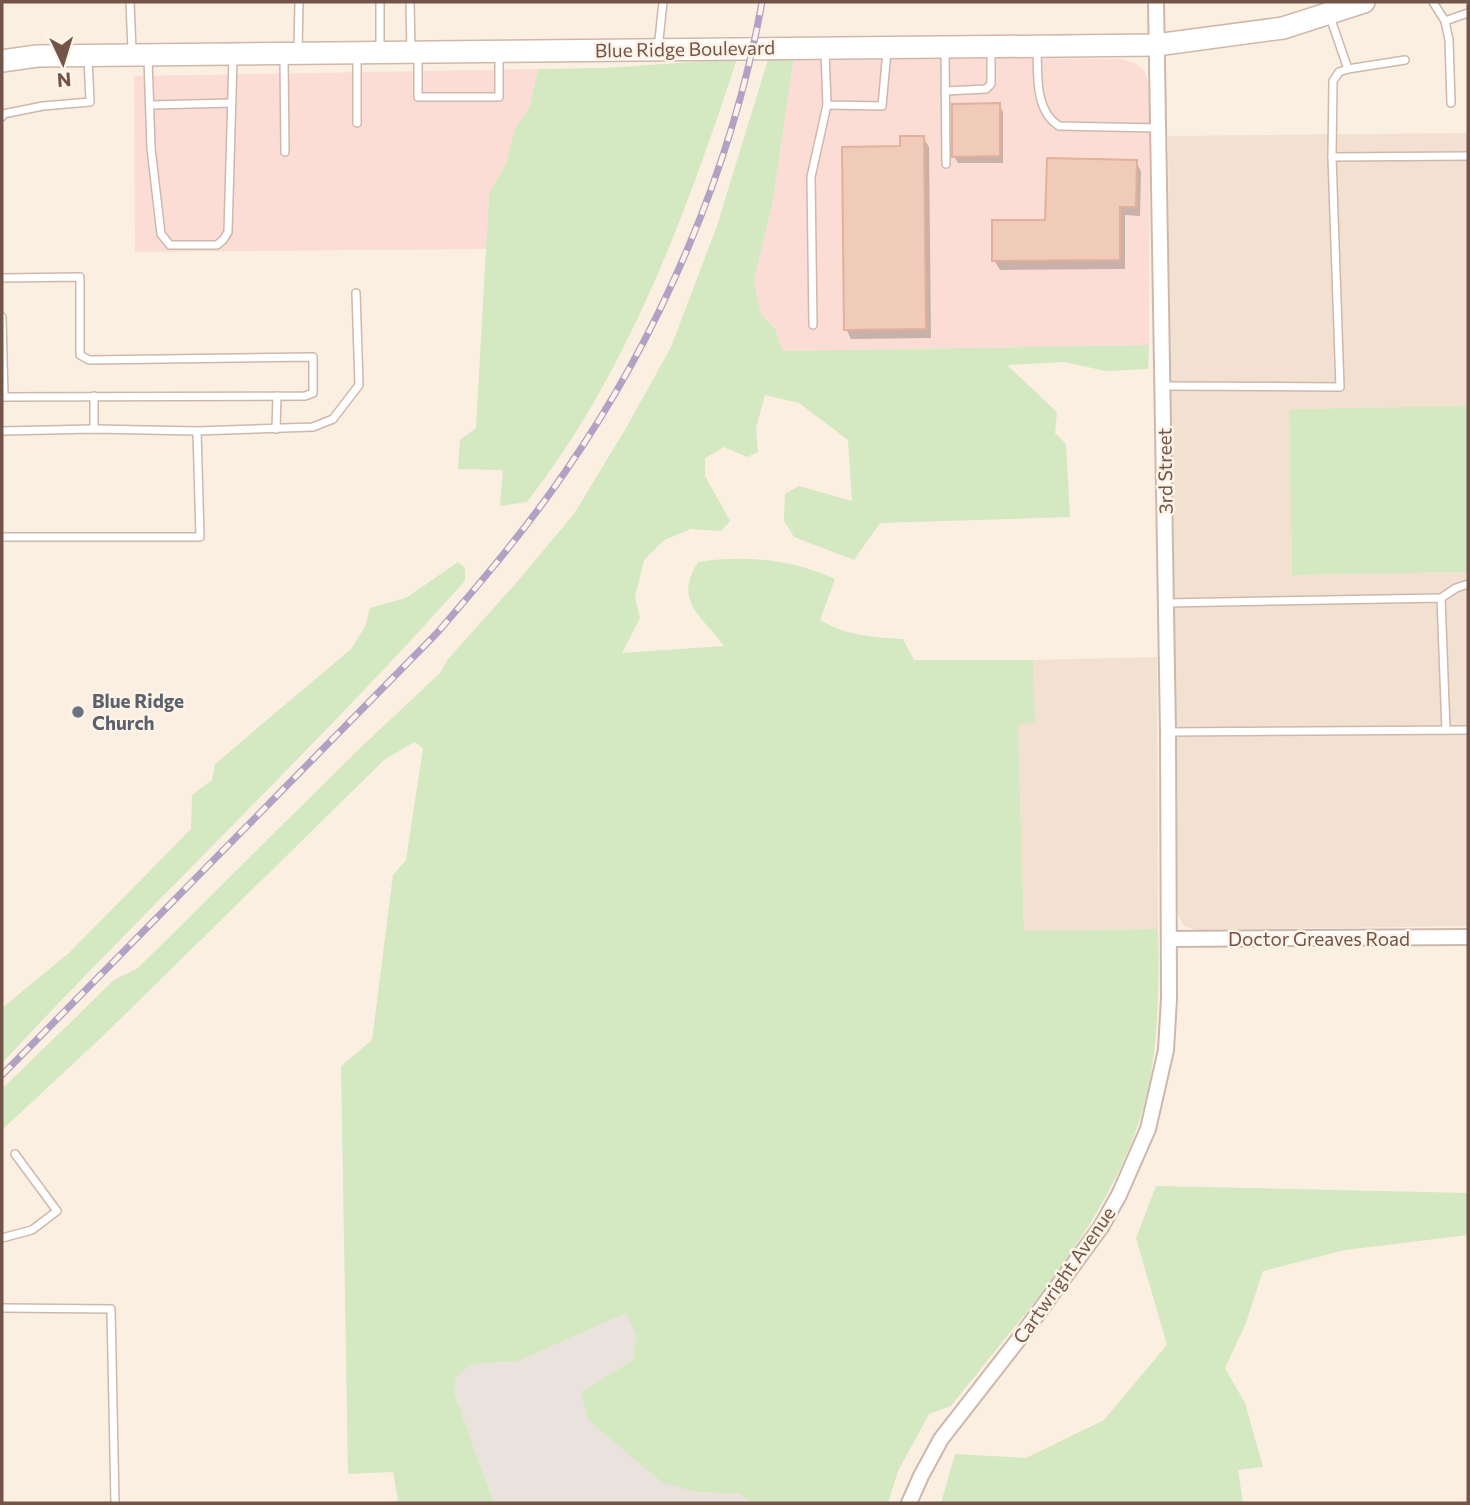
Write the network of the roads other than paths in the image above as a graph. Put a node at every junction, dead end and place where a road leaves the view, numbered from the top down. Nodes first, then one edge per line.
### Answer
1 (130, 2) edge
2 (299, 2) edge
3 (380, 2) edge
4 (410, 2) edge
5 (663, 2) edge
6 (1156, 2) edge
7 (1364, 2) edge
8 (1433, 2) edge
9 (1329, 13) junction
10 (1468, 13) edge
11 (1445, 21) junction
12 (1156, 44) junction
13 (1037, 45) junction
14 (944, 46) junction
15 (991, 46) junction
16 (887, 47) junction
17 (825, 48) junction
18 (658, 50) junction
19 (499, 51) junction
20 (415, 52) junction
21 (291, 53) junction
22 (357, 53) junction
23 (380, 53) junction
24 (233, 54) junction
25 (140, 55) junction
26 (88, 56) junction
27 (1405, 60) dead end
28 (2, 61) edge
29 (1348, 69) junction
30 (945, 91) junction
31 (232, 103) junction
32 (1451, 103) dead end
33 (150, 104) junction
34 (827, 105) junction
35 (2, 117) edge
36 (356, 123) dead end
37 (1157, 128) junction
38 (285, 152) dead end
39 (1468, 156) edge
40 (1332, 157) junction
41 (946, 164) dead end
42 (2, 278) edge
43 (356, 293) dead end
44 (2, 317) edge
45 (813, 325) dead end
46 (2, 366) edge
47 (1163, 386) junction
48 (94, 396) junction
49 (277, 396) junction
50 (94, 429) junction
51 (276, 429) junction
52 (2, 431) edge
53 (197, 431) junction
54 (2, 537) edge
55 (1468, 584) edge
56 (1441, 598) junction
57 (1166, 603) junction
58 (1447, 730) junction
59 (1468, 730) edge
60 (1168, 732) junction
61 (1468, 937) edge
62 (1169, 939) junction
63 (15, 1154) dead end
64 (2, 1238) edge
65 (2, 1308) edge
66 (115, 1503) edge
67 (909, 1503) edge

1 - 25 lane
2 - 21 lane
3 - 23 lane
4 - 20 lane
5 - 18 lane
6 - 12 street, 3rd Street
7 - 9 main road, Blue Ridge Boulevard
8 - 11 lane
9 - 12 main road, Blue Ridge Boulevard
9 - 29 lane
10 - 11 lane
11 - 32 lane
12 - 13 main road, Blue Ridge Boulevard
12 - 37 street, 3rd Street
13 - 15 main road, Blue Ridge Boulevard
13 - 37 lane
14 - 15 main road, Blue Ridge Boulevard
14 - 16 main road, Blue Ridge Boulevard
14 - 30 lane
15 - 30 lane
16 - 17 main road, Blue Ridge Boulevard
16 - 34 lane
17 - 18 main road, Blue Ridge Boulevard
17 - 34 lane
18 - 19 main road, Blue Ridge Boulevard
19 - 20 main road, Blue Ridge Boulevard
19 - 20 lane
20 - 23 main road, Blue Ridge Boulevard
21 - 22 main road, Blue Ridge Boulevard
21 - 24 main road, Blue Ridge Boulevard
21 - 38 lane
22 - 23 main road, Blue Ridge Boulevard
22 - 36 lane
24 - 25 main road, Blue Ridge Boulevard
24 - 31 lane
25 - 26 main road, Blue Ridge Boulevard
25 - 33 lane
26 - 28 main road, Blue Ridge Boulevard
26 - 35 lane
27 - 29 lane
29 - 40 lane
30 - 41 lane
31 - 33 lane
31 - 33 lane
34 - 45 lane
37 - 47 street, 3rd Street
39 - 40 lane
40 - 47 lane
42 - 49 lane
43 - 51 lane
44 - 46 lane
46 - 48 lane
47 - 57 street, 3rd Street
48 - 49 lane
48 - 50 lane
49 - 51 lane
50 - 52 lane
50 - 53 lane
51 - 53 lane
53 - 54 lane
55 - 56 lane
56 - 57 lane
56 - 58 lane
57 - 60 street, 3rd Street
58 - 59 lane
58 - 60 lane
60 - 62 street, 3rd Street
61 - 62 street, Doctor Greaves Road
62 - 67 street, Cartwright Avenue
63 - 64 lane
65 - 66 lane

